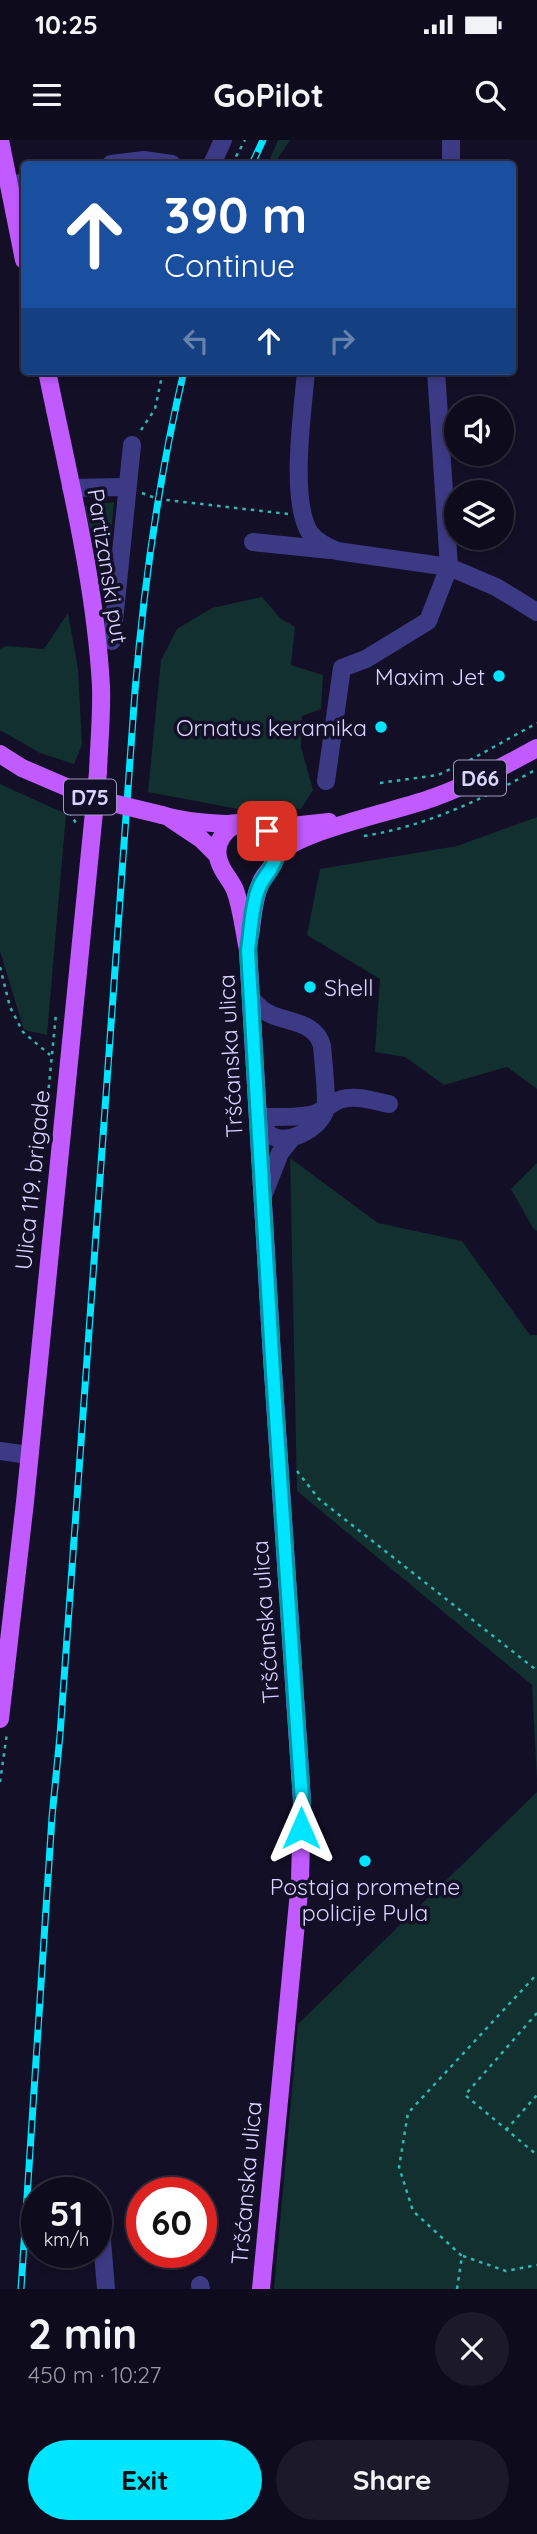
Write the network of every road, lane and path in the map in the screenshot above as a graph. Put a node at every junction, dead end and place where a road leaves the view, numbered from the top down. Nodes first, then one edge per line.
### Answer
1 (0, 140) edge
2 (223, 140) edge
3 (245, 140) edge
4 (451, 140) edge
5 (213, 161) edge
6 (234, 161) edge
7 (452, 161) edge
8 (17, 183) edge
9 (21, 227) edge
10 (48, 375) edge
11 (162, 375) edge
12 (306, 375) edge
13 (436, 375) edge
14 (132, 445) joint
15 (126, 487) junction
16 (71, 488) junction
17 (304, 516) junction
18 (253, 542) dead end
19 (337, 551) junction
20 (449, 567) junction
21 (115, 599) junction
22 (93, 604) junction
23 (537, 612) edge
24 (112, 641) dead end
25 (537, 723) edge
26 (537, 748) edge
27 (0, 754) edge
28 (537, 769) edge
29 (98, 772) joint
30 (326, 781) dead end
31 (380, 783) dead end
32 (59, 802) dead end
33 (165, 816) junction
34 (250, 824) junction
35 (362, 828) junction
36 (81, 830) dead end
37 (217, 855) junction
38 (275, 857) junction
39 (227, 873) junction
40 (264, 876) junction
41 (248, 950) junction
42 (0, 967) edge
43 (251, 998) junction
44 (51, 1056) dead end
45 (389, 1104) dead end
46 (325, 1110) junction
47 (258, 1117) junction
48 (292, 1138) junction
49 (263, 1196) junction
50 (278, 1450) junction
51 (0, 1451) edge
52 (28, 1455) junction
53 (537, 1668) edge
54 (0, 1719) edge
55 (537, 1974) edge
56 (537, 2013) edge
57 (537, 2095) edge
58 (506, 2130) junction
59 (537, 2155) edge
60 (462, 2256) junction
61 (537, 2265) edge
62 (104, 2268) edge
63 (106, 2289) edge
64 (261, 2289) edge
65 (457, 2289) edge

1 - 8 main road
2 - 5 street
3 - 6 path
4 - 7 street
8 - 9 main road
10 - 16 main road, Partizanski put
11 - 14 path
12 - 17 street
13 - 20 street
14 - 15 street
15 - 16 street
15 - 17 path
15 - 21 street
16 - 22 main road, Partizanski put
17 - 19 street
18 - 19 street
19 - 20 street
20 - 23 street
20 - 30 street
21 - 22 street
21 - 24 street
22 - 29 main road, Partizanski put
25 - 31 path
26 - 35 main road, D66
27 - 33 main road, D75, bridge
28 - 35 path
29 - 52 main road, Ulica 119. brigade
32 - 36 path
33 - 34 main road, D75
33 - 37 main road, D75
34 - 35 main road, D66
34 - 37 main road
34 - 38 main road
35 - 38 main road, D66
37 - 39 main road
38 - 40 main road, D66
39 - 40 main road
39 - 41 main road
40 - 41 main road
41 - 43 main road, Tršćanska ulica
42 - 44 path
43 - 46 street
43 - 47 main road, Tršćanska ulica
45 - 46 street
46 - 47 street
46 - 48 street
47 - 48 street
47 - 49 main road, Tršćanska ulica
48 - 49 street
49 - 50 main road, Tršćanska ulica
50 - 53 path
50 - 64 main road, Tršćanska ulica
51 - 52 street
52 - 54 main road, Ulica 119. brigade
55 - 60 path
56 - 58 path
57 - 58 path
58 - 59 path
60 - 61 path
60 - 65 path
62 - 63 street

